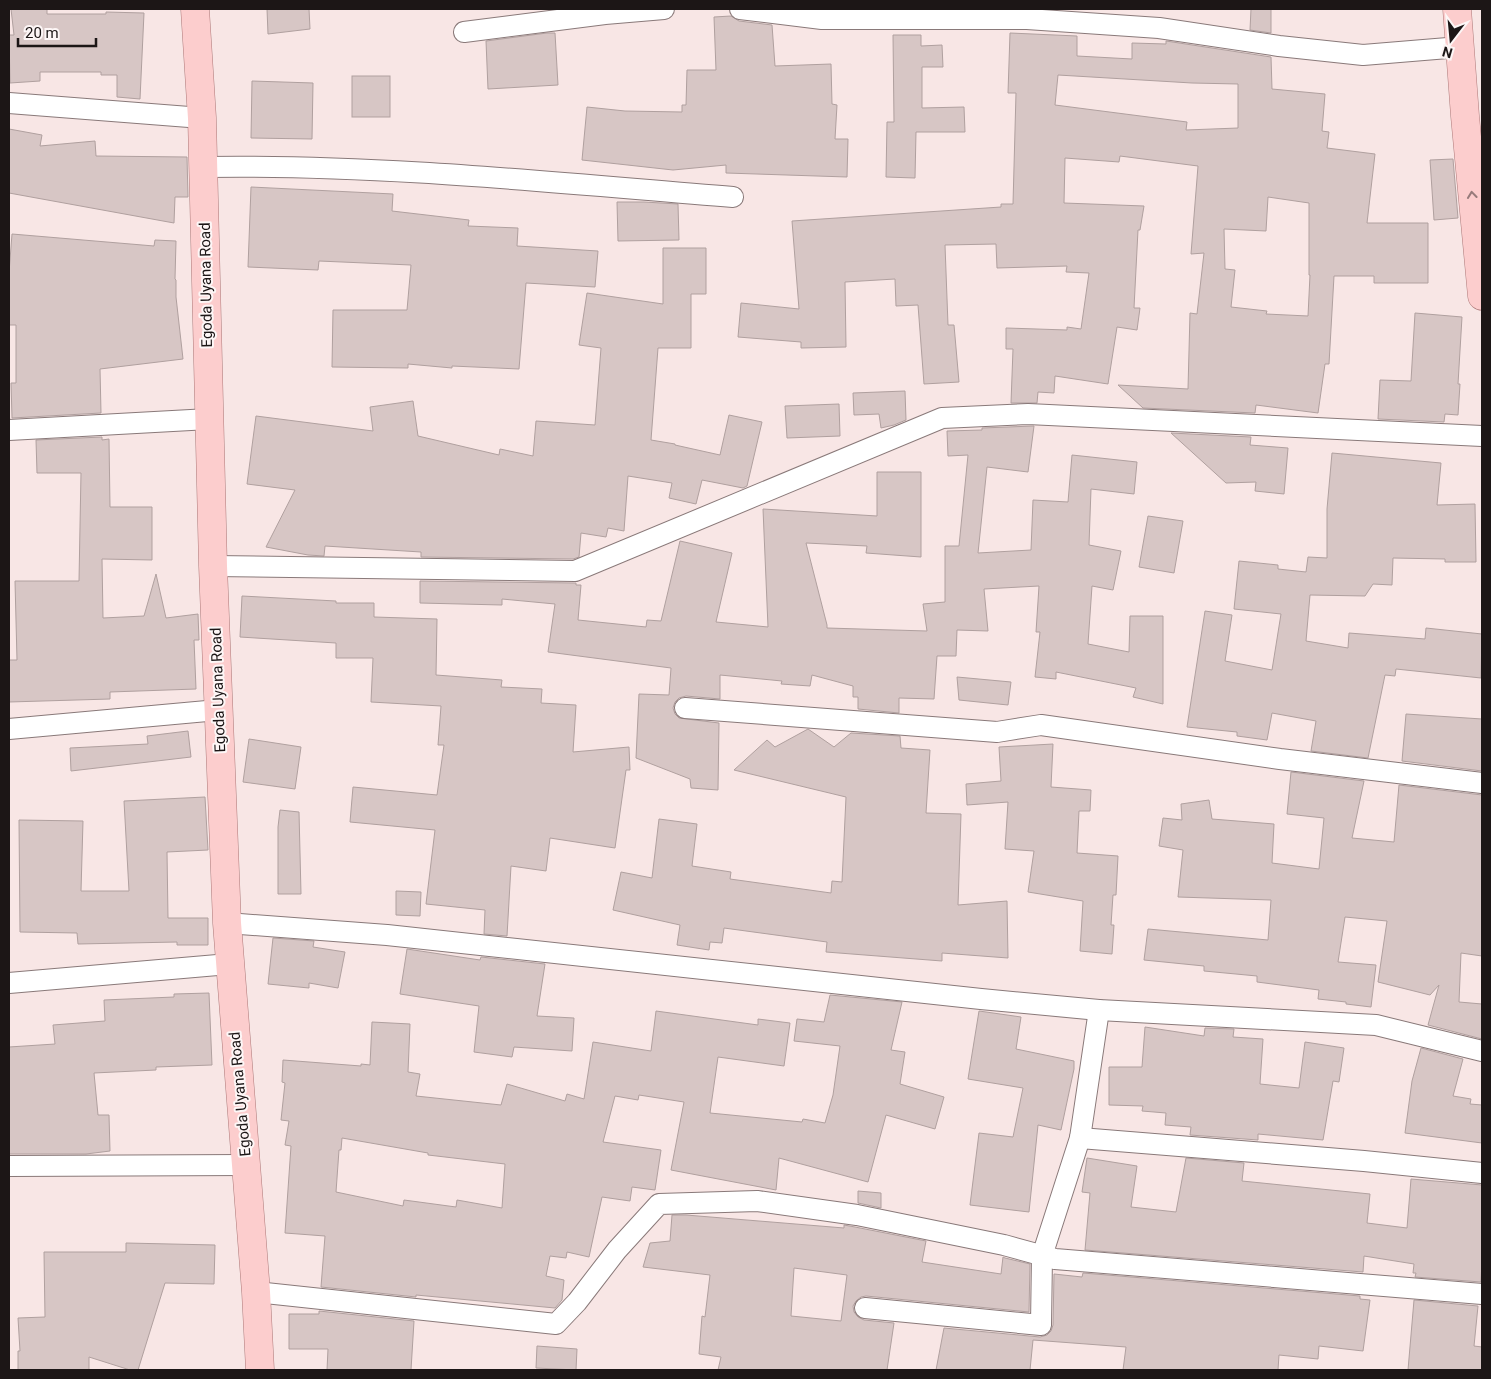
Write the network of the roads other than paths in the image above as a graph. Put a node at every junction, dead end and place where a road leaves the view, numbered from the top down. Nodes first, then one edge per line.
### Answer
1 (195, 9) edge
2 (664, 9) edge
3 (740, 9) edge
4 (1457, 9) edge
5 (464, 32) dead end
6 (1460, 47) junction
7 (9, 103) edge
8 (202, 118) junction
9 (203, 168) junction
10 (733, 197) dead end
11 (1482, 296) edge
12 (209, 419) junction
13 (9, 430) edge
14 (1482, 436) edge
15 (213, 566) junction
16 (685, 708) dead end
17 (218, 710) junction
18 (9, 730) edge
19 (1482, 783) edge
20 (227, 923) junction
21 (230, 964) junction
22 (9, 983) edge
23 (1099, 1010) junction
24 (1482, 1052) edge
25 (1080, 1138) junction
26 (246, 1165) junction
27 (9, 1166) edge
28 (1482, 1174) edge
29 (1042, 1256) junction
30 (256, 1292) junction
31 (1482, 1294) edge
32 (865, 1308) dead end
33 (260, 1370) edge

1 - 8 main road, Egoda Uyana Road
2 - 5 street
3 - 6 street
4 - 6 main road
11 -> 6 main road
7 - 8 street
8 - 9 main road, Egoda Uyana Road
9 - 10 street
9 - 12 main road, Egoda Uyana Road
12 - 13 street
12 - 15 main road, Egoda Uyana Road
14 - 15 street
15 - 17 main road, Egoda Uyana Road
16 - 19 street
17 - 18 street
17 - 20 main road, Egoda Uyana Road
20 - 21 main road, Egoda Uyana Road
20 - 23 street
21 - 22 street
21 - 26 main road, Egoda Uyana Road
23 - 24 street
23 - 25 street
25 - 28 street
25 - 29 street
26 - 27 street
26 - 30 main road, Egoda Uyana Road
29 - 30 street
29 - 31 street
29 - 32 street
30 - 33 main road, Egoda Uyana Road

